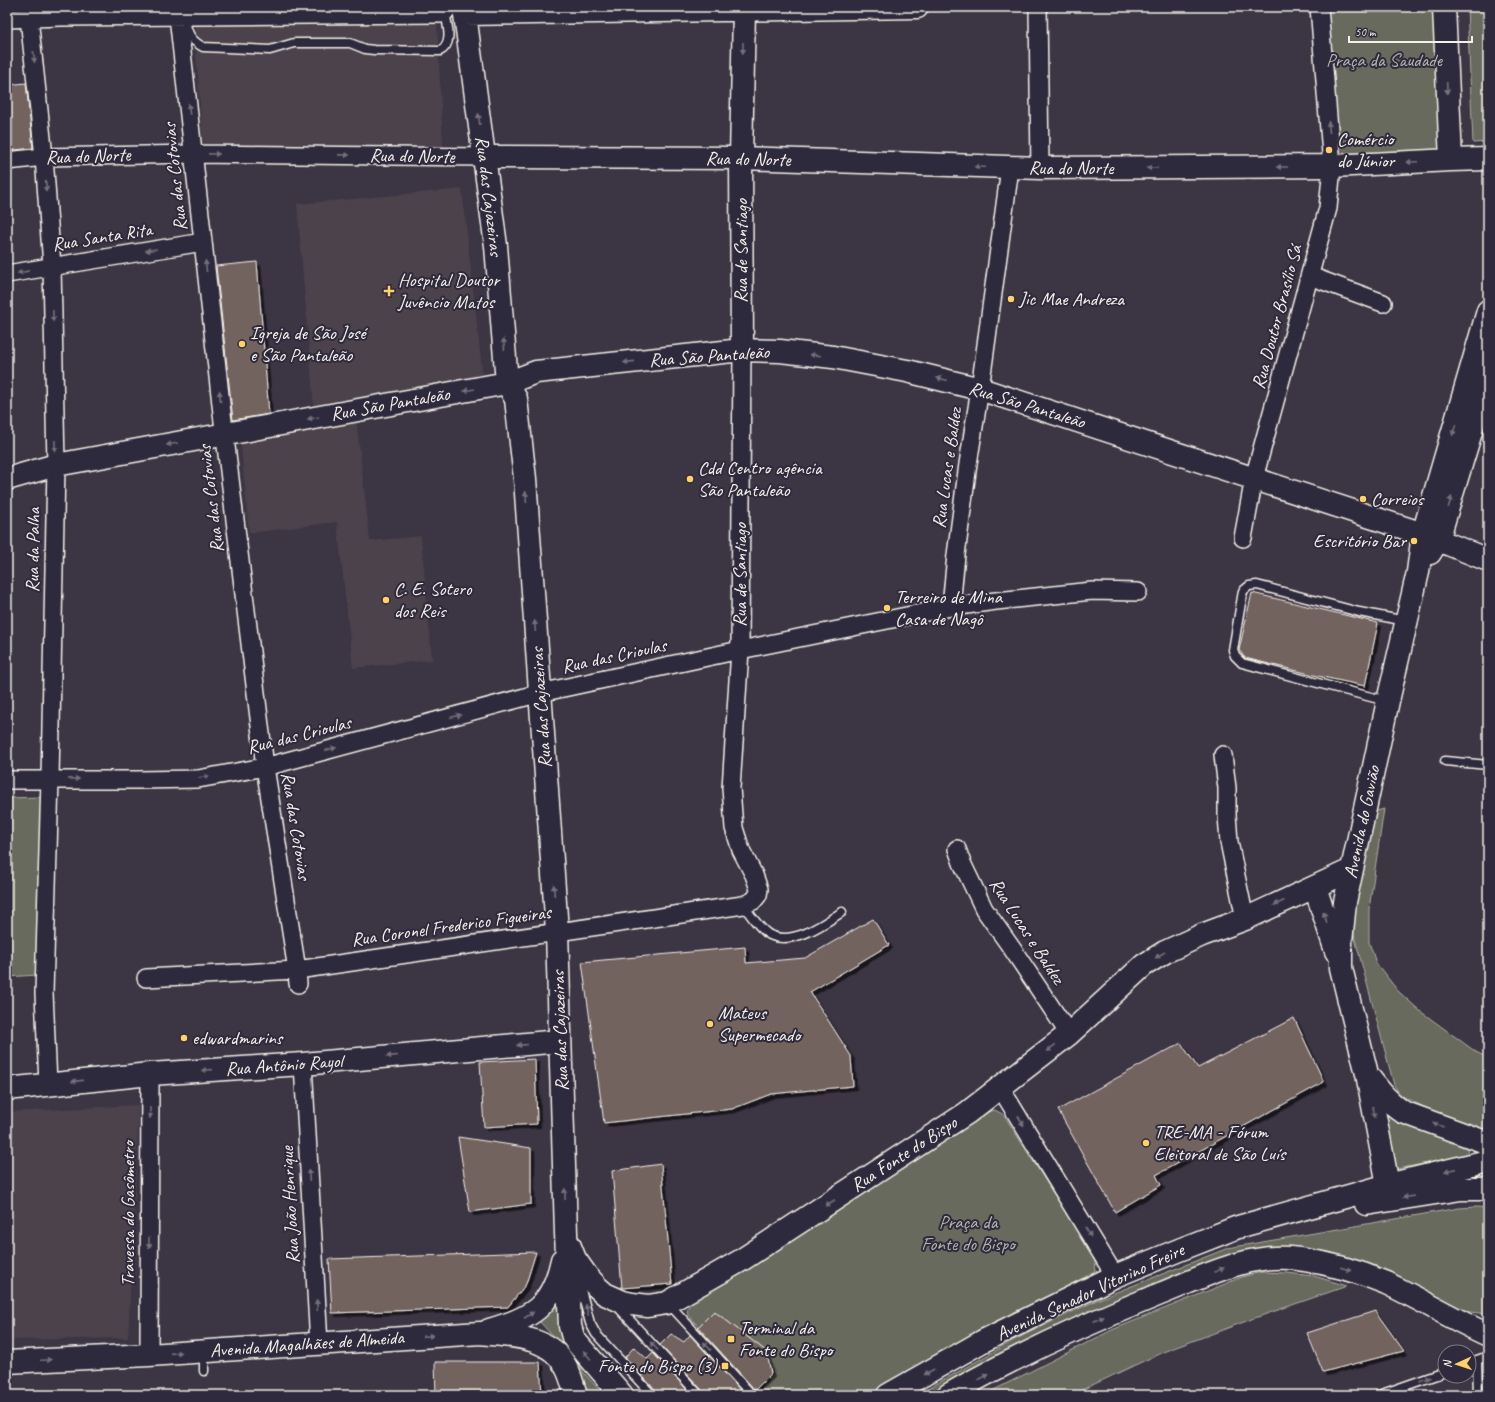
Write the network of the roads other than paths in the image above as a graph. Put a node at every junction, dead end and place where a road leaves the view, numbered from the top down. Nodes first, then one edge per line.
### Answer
1 (831, 7) edge
2 (917, 7) edge
3 (1038, 7) edge
4 (1319, 7) edge
5 (1444, 7) edge
6 (744, 8) edge
7 (619, 9) edge
8 (456, 10) edge
9 (60, 12) edge
10 (179, 13) edge
11 (7, 18) edge
12 (30, 18) junction
13 (194, 154) junction
14 (44, 157) junction
15 (484, 157) junction
16 (741, 158) junction
17 (1488, 159) edge
18 (1451, 160) junction
19 (7, 161) edge
20 (1332, 166) junction
21 (1010, 168) junction
22 (1040, 168) junction
23 (203, 242) junction
24 (52, 266) junction
25 (7, 274) edge
26 (1310, 276) junction
27 (1383, 303) dead end
28 (1488, 311) edge
29 (742, 350) junction
30 (507, 383) junction
31 (980, 389) junction
32 (1480, 390) edge
33 (225, 434) junction
34 (56, 465) junction
35 (1254, 478) junction
36 (7, 479) edge
37 (1430, 537) junction
38 (1243, 538) dead end
39 (1488, 560) edge
40 (1138, 592) dead end
41 (952, 607) junction
42 (1407, 621) junction
43 (740, 650) junction
44 (540, 693) junction
45 (1388, 701) junction
46 (1223, 755) dead end
47 (1445, 761) dead end
48 (1488, 765) edge
49 (265, 767) junction
50 (50, 779) junction
51 (7, 780) edge
52 (957, 848) dead end
53 (1351, 870) junction
54 (1315, 887) junction
55 (758, 895) joint
56 (743, 905) junction
57 (842, 912) dead end
58 (1245, 919) junction
59 (557, 931) junction
60 (1341, 968) junction
61 (297, 977) junction
62 (146, 978) dead end
63 (1069, 1034) junction
64 (560, 1041) junction
65 (302, 1064) junction
66 (150, 1074) junction
67 (1367, 1074) junction
68 (48, 1084) junction
69 (1000, 1087) junction
70 (7, 1089) edge
71 (1488, 1143) edge
72 (1488, 1161) edge
73 (1388, 1185) junction
74 (1488, 1189) edge
75 (1271, 1219) junction
76 (567, 1235) junction
77 (1115, 1276) junction
78 (605, 1294) junction
79 (667, 1303) junction
80 (1450, 1317) junction
81 (1488, 1328) edge
82 (480, 1333) junction
83 (1488, 1334) edge
84 (319, 1344) junction
85 (149, 1355) junction
86 (1488, 1356) edge
87 (1477, 1360) edge
88 (7, 1362) edge
89 (1437, 1375) edge
90 (1476, 1384) edge
91 (576, 1395) edge
92 (622, 1395) edge
93 (652, 1395) edge
94 (699, 1395) edge
95 (752, 1395) edge
96 (888, 1395) edge
97 (948, 1395) edge
98 (1379, 1395) edge
99 (1478, 1395) edge

1 - 2 street
1 - 6 street
3 - 22 street
20 -> 4 street, Rua Doutor Brasílio Sá
5 -> 18 street
6 - 7 street
6 -> 16 street, Rua de Santiago
7 - 8 street
8 - 10 street
8 - 10 lane
15 -> 8 street, Rua das Cajazeiras
9 - 10 street
9 - 12 street
13 -> 10 street, Rua das Cotovias
11 - 12 street
12 -> 14 street, Rua da Palha
13 - 14 street, Rua do Norte
13 -> 15 street, Rua do Norte
13 - 23 street, Rua das Cotovias
14 - 19 street, Rua do Norte
14 -> 24 street, Rua da Palha
15 - 16 street, Rua do Norte
30 -> 15 street, Rua das Cajazeiras
21 -> 16 street, Rua do Norte
16 - 29 street, Rua de Santiago
17 - 18 street, Rua do Norte
18 -> 20 street, Rua do Norte
20 -> 22 street, Rua do Norte
20 - 26 street, Rua Doutor Brasílio Sá
21 - 22 street, Rua do Norte
21 - 31 street, Rua Lucas e Baldez
23 -> 24 street, Rua Santa Rita
33 -> 23 street, Rua das Cotovias
24 -> 25 street, Rua Santa Rita
24 -> 34 street, Rua da Palha
26 - 27 street
26 - 35 street, Rua Doutor Brasílio Sá
28 - 32 street, Avenida do Gavião
29 -> 30 street, Rua São Pantaleão
31 -> 29 street, Rua São Pantaleão
29 - 43 street, Rua de Santiago
30 -> 33 street, Rua São Pantaleão
44 -> 30 street, Rua das Cajazeiras
31 - 35 street, Rua São Pantaleão
31 - 41 street, Rua Lucas e Baldez
32 - 37 street, Avenida do Gavião
33 -> 34 street, Rua São Pantaleão
33 - 49 street, Rua das Cotovias
34 - 36 street, Rua São Pantaleão
34 - 50 street, Rua da Palha
35 - 37 street, Rua São Pantaleão
35 - 38 street
37 - 39 street, Rua São Pantaleão
37 - 42 street, Avenida do Gavião
40 - 41 street, Rua das Crioulas
41 - 43 street, Rua das Crioulas
42 - 45 street, Avenida do Gavião
42 - 45 lane
43 - 44 street, Rua das Crioulas
43 - 55 street, Rua de Santiago
49 -> 44 street, Rua das Crioulas
59 -> 44 street, Rua das Cajazeiras
45 - 53 street, Avenida do Gavião
46 - 58 street
47 - 48 lane
50 -> 49 street, Rua das Crioulas
49 - 61 street, Rua das Cotovias
50 - 51 street, Rua das Crioulas
50 - 68 street, Rua da Palha
52 - 63 street, Rua Lucas e Baldez
53 - 54 street, Rua Fonte do Bispo
53 - 60 street, Avenida do Gavião
54 -> 58 street, Rua Fonte do Bispo
60 -> 54 street
55 - 56 street, Rua Coronel Frederico Figueiras
56 - 57 lane
56 - 59 street, Rua Coronel Frederico Figueiras
58 -> 63 street, Rua Fonte do Bispo
59 - 61 street, Rua Coronel Frederico Figueiras
59 - 64 street, Rua das Cajazeiras
60 - 67 street, Avenida do Gavião
61 - 62 street, Rua Coronel Frederico Figueiras
63 -> 69 street, Rua Fonte do Bispo
64 -> 65 street, Rua Antônio Rayol
76 -> 64 street, Rua das Cajazeiras
65 -> 66 street, Rua Antônio Rayol
84 -> 65 street, Rua João Henrique
66 -> 68 street, Rua Antônio Rayol
66 -> 85 street, Travessa do Gasômetro
71 -> 67 street, Avenida do Gavião
67 -> 73 street, Avenida do Gavião
68 - 70 street, Rua Antônio Rayol
69 -> 77 street
69 -> 79 street, Rua Fonte do Bispo
72 -> 73 street, Avenida Senador Vitorino Freire
73 - 75 street, Avenida Senador Vitorino Freire
74 -> 75 street
75 - 77 street, Avenida Senador Vitorino Freire
76 - 78 street, Rua Fonte do Bispo
82 -> 76 street
92 -> 76 street, Rua das Cajazeiras
93 -> 76 lane
77 -> 96 street, Avenida Senador Vitorino Freire
78 - 79 street, Rua Fonte do Bispo
94 -> 78 lane
95 -> 79 lane
80 - 81 street
80 - 83 street, Avenida Senador Vitorino Freire
97 -> 80 street, Avenida Senador Vitorino Freire
84 -> 82 street, Avenida Magalhães de Almeida
82 - 91 street, Avenida Magalhães de Almeida
85 -> 84 street, Avenida Magalhães de Almeida
88 -> 85 street, Avenida Magalhães de Almeida
86 - 87 lane
98 -> 89 lane
90 - 99 lane

